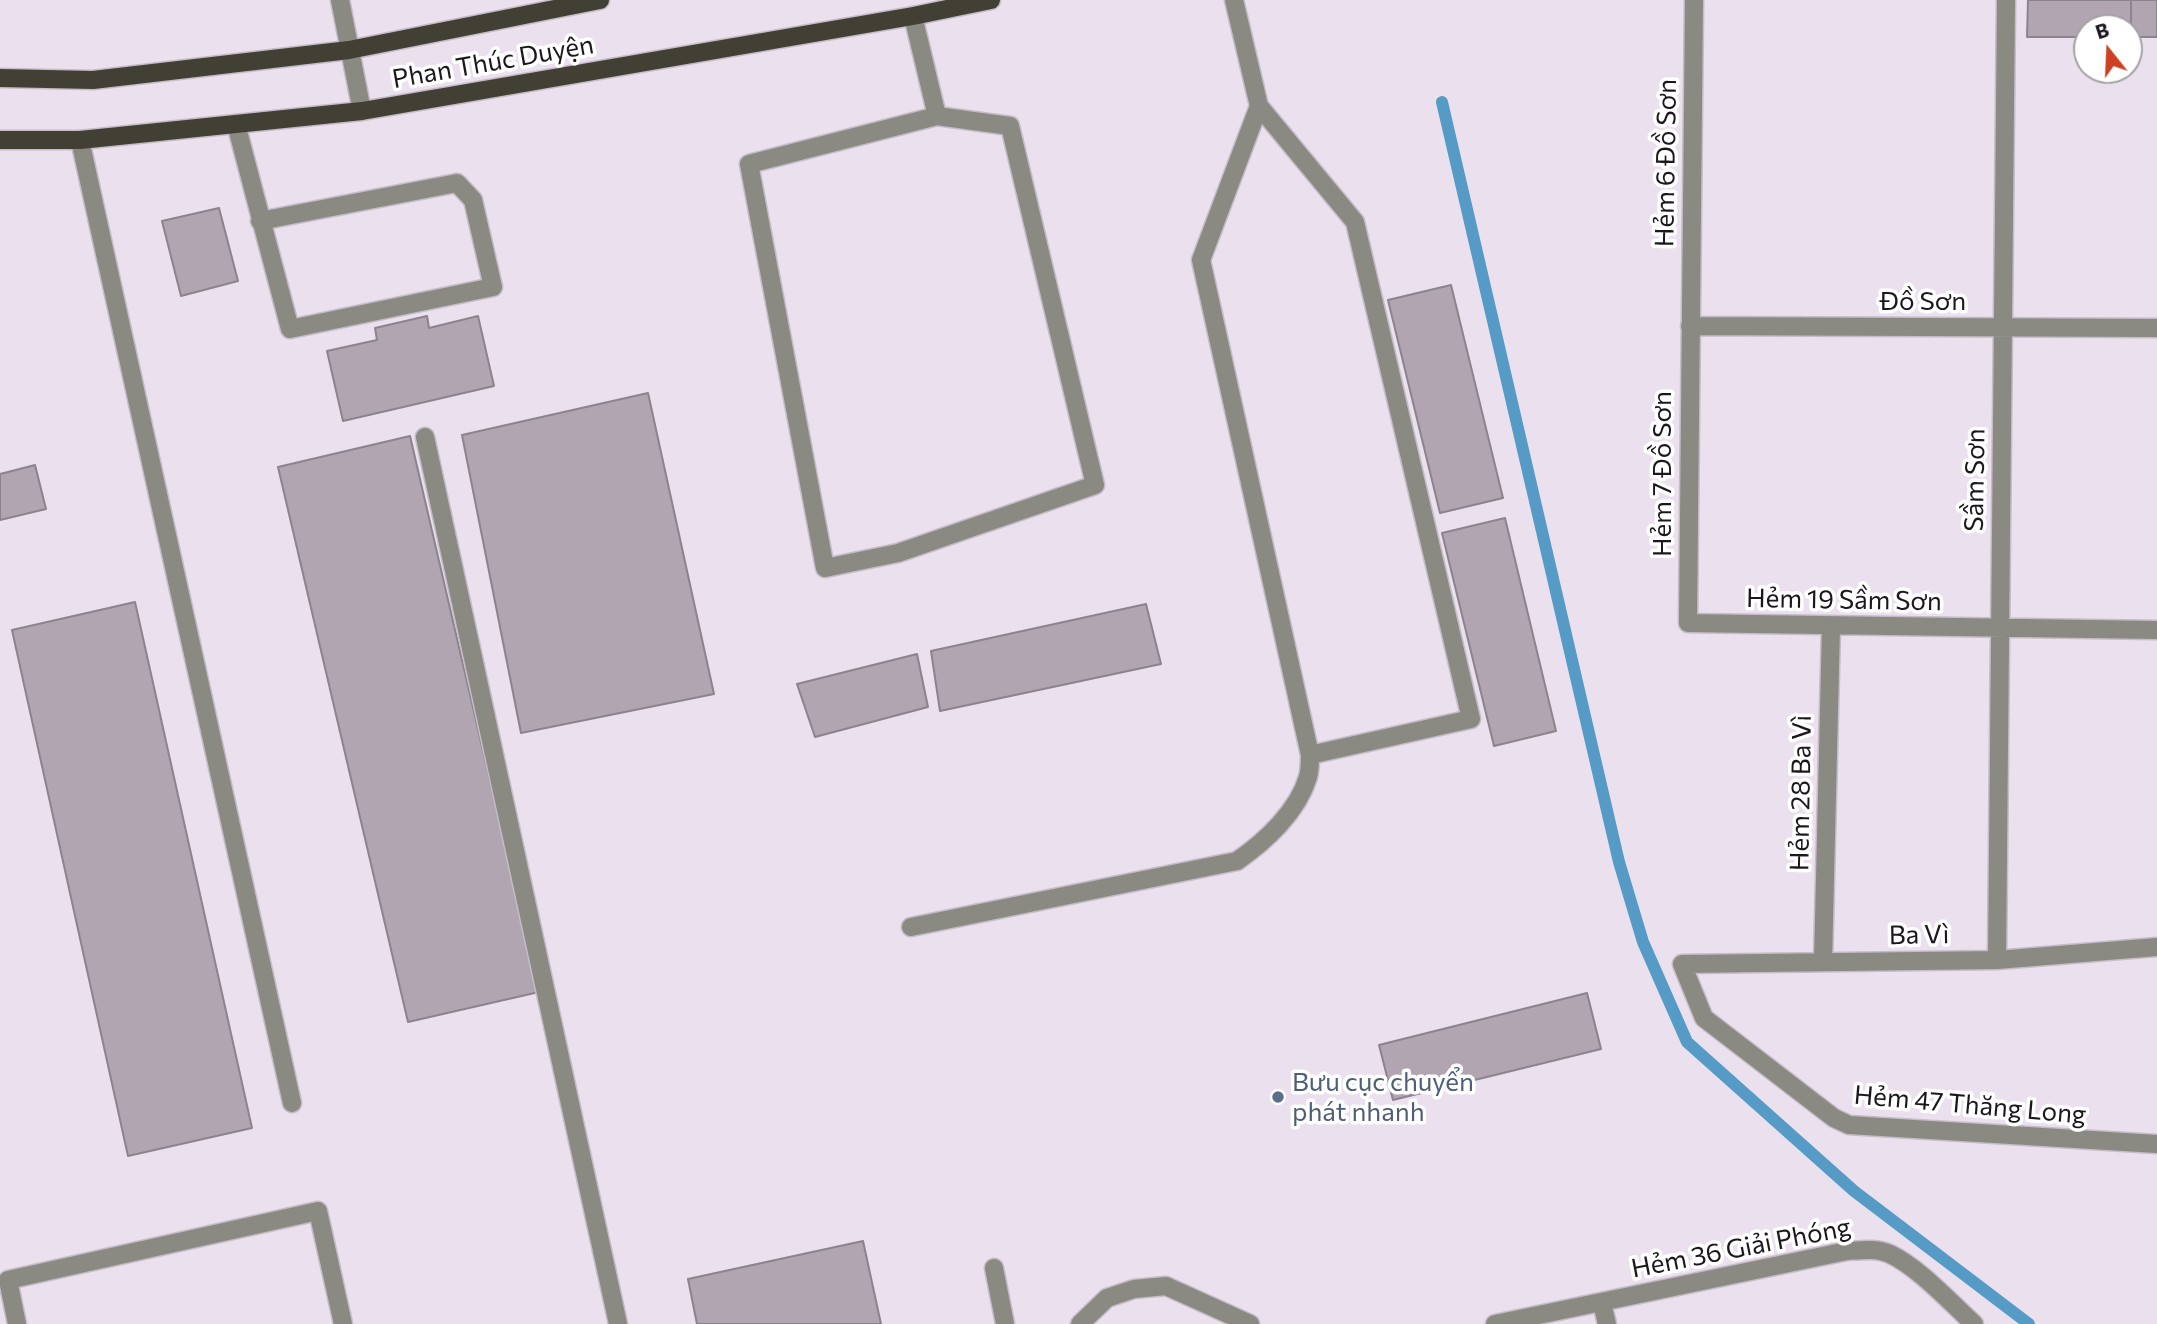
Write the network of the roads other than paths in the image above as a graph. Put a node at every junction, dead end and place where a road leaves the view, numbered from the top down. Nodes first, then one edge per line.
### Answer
1 (340, 0) edge
2 (600, 0) edge
3 (991, 0) edge
4 (1234, 0) edge
5 (1694, 0) edge
6 (2006, 0) edge
7 (913, 16) junction
8 (349, 50) junction
9 (0, 78) edge
10 (1259, 106) junction
11 (362, 111) junction
12 (937, 116) junction
13 (236, 124) junction
14 (80, 140) junction
15 (0, 141) edge
16 (260, 221) junction
17 (1690, 326) junction
18 (2003, 327) junction
19 (2157, 328) edge
20 (425, 438) dead end
21 (1688, 623) joint
22 (1831, 626) junction
23 (2000, 629) junction
24 (2157, 630) edge
25 (1310, 755) junction
26 (911, 928) dead end
27 (2157, 947) edge
28 (1997, 960) junction
29 (1823, 962) junction
30 (1682, 964) joint
31 (292, 1103) dead end
32 (2157, 1144) edge
33 (994, 1268) dead end
34 (1602, 1303) junction
35 (17, 1324) edge
36 (343, 1324) edge
37 (618, 1324) edge
38 (1005, 1324) edge
39 (1080, 1324) edge
40 (1250, 1324) edge
41 (1495, 1324) edge
42 (1607, 1324) edge
43 (1974, 1324) edge

1 - 8 street
2 - 8 main road, Phan Thúc Duyện
3 - 7 main road, Phan Thúc Duyện
4 - 10 street
5 - 17 street, Hẻm 6 Đồ Sơn
6 - 18 street, Sầm Sơn
7 - 11 main road, Phan Thúc Duyện
7 - 12 street
8 - 9 main road, Phan Thúc Duyện
8 - 11 street
10 - 25 street
10 - 25 street
11 - 13 main road, Phan Thúc Duyện
12 - 12 street
13 - 14 main road, Phan Thúc Duyện
13 - 16 street
14 - 15 main road, Phan Thúc Duyện
14 - 31 street
16 - 16 street
17 - 18 street, Đồ Sơn
17 - 21 street, Hẻm 7 Đồ Sơn
18 - 19 street, Đồ Sơn
18 - 23 street, Sầm Sơn
20 - 37 street
21 - 22 street, Hẻm 19 Sầm Sơn
22 - 23 street, Hẻm 19 Sầm Sơn
22 - 29 street, Hẻm 28 Ba Vì
23 - 24 street, Hẻm 19 Sầm Sơn
23 - 28 street, Sầm Sơn
25 - 26 street
27 - 28 street, Ba Vì
28 - 29 street, Ba Vì
29 - 30 street, Ba Vì
30 - 32 street, Hẻm 47 Thăng Long
33 - 38 street
34 - 41 street, Hẻm 36 Giải Phóng
34 - 42 street
34 - 43 street, Hẻm 36 Giải Phóng
35 - 36 street
39 - 40 street

